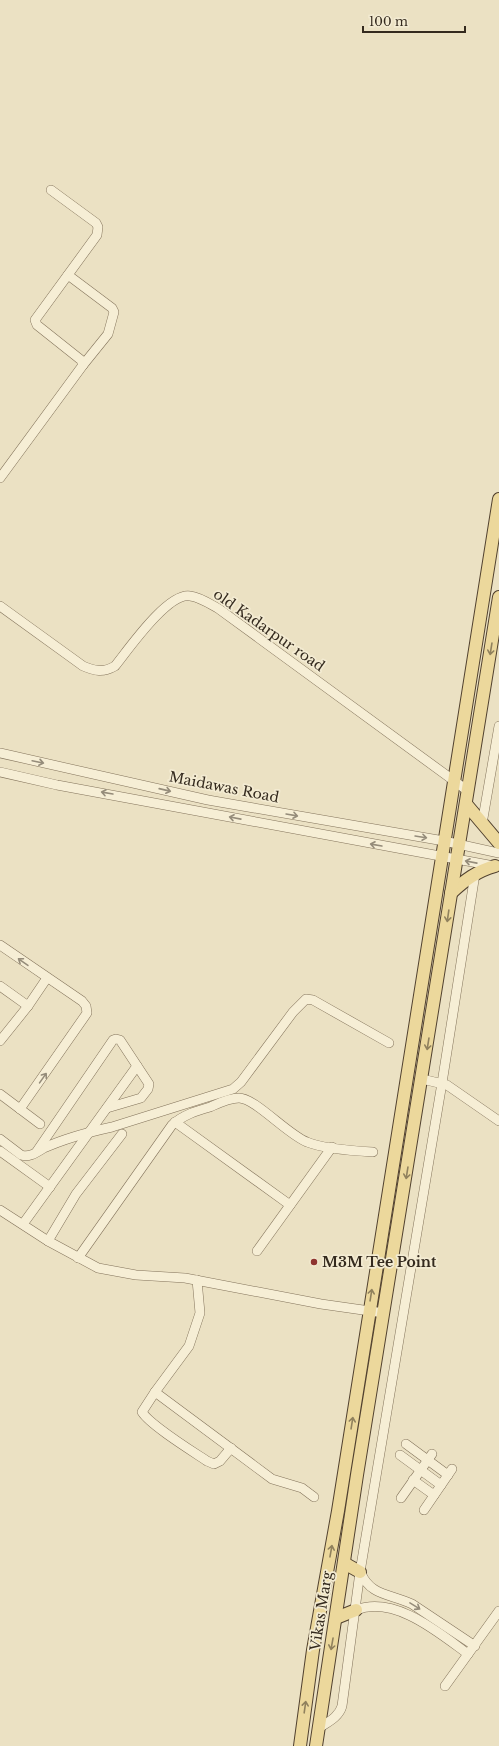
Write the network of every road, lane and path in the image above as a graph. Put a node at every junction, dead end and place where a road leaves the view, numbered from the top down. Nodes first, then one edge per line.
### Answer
1 (51, 190) dead end
2 (68, 275) junction
3 (83, 366) junction
4 (0, 478) edge
5 (499, 499) edge
6 (499, 597) edge
7 (0, 606) edge
8 (499, 726) edge
9 (0, 753) edge
10 (0, 772) edge
11 (454, 782) junction
12 (468, 791) junction
13 (466, 804) junction
14 (489, 828) edge
15 (444, 841) junction
16 (499, 843) edge
17 (459, 845) junction
18 (499, 853) edge
19 (442, 856) junction
20 (456, 859) junction
21 (497, 867) edge
22 (475, 874) junction
23 (451, 893) junction
24 (0, 946) edge
25 (47, 978) junction
26 (0, 986) edge
27 (28, 1006) junction
28 (3, 1031) edge
29 (0, 1041) edge
30 (389, 1043) dead end
31 (137, 1066) junction
32 (422, 1079) junction
33 (442, 1083) junction
34 (0, 1094) edge
35 (107, 1108) junction
36 (20, 1110) junction
37 (499, 1121) edge
38 (175, 1122) junction
39 (40, 1124) dead end
40 (89, 1132) junction
41 (122, 1134) dead end
42 (0, 1139) edge
43 (332, 1147) junction
44 (0, 1150) edge
45 (36, 1152) junction
46 (373, 1152) dead end
47 (50, 1187) junction
48 (290, 1205) junction
49 (0, 1210) edge
50 (23, 1224) junction
51 (48, 1241) junction
52 (257, 1251) dead end
53 (78, 1258) junction
54 (197, 1280) junction
55 (369, 1311) junction
56 (384, 1313) junction
57 (155, 1392) junction
58 (406, 1444) dead end
59 (231, 1448) junction
60 (400, 1455) dead end
61 (430, 1457) junction
62 (420, 1470) junction
63 (413, 1480) junction
64 (441, 1485) junction
65 (434, 1495) junction
66 (314, 1497) dead end
67 (401, 1498) dead end
68 (424, 1510) dead end
69 (344, 1563) junction
70 (360, 1572) junction
71 (396, 1598) junction
72 (356, 1610) junction
73 (394, 1610) junction
74 (499, 1611) edge
75 (336, 1618) junction
76 (475, 1646) junction
77 (468, 1654) junction
78 (445, 1686) dead end
79 (319, 1728) junction
80 (300, 1746) edge
81 (316, 1746) edge

1 - 2 street
2 - 3 street
2 - 3 street
3 - 4 street
5 - 11 main road
6 -> 12 main road, Vikas Marg
7 - 11 street, old Kadarpur road
8 - 14 street
9 -> 15 street, Maidawas Road
19 -> 10 street, Maidawas Road
11 - 12 street, old Kadarpur road
11 - 15 main road
12 - 13 main road, Vikas Marg
13 - 14 main road
13 - 17 main road, Vikas Marg
14 - 16 main road
15 - 17 street, Maidawas Road
15 - 19 main road
17 - 18 street, Maidawas Road
17 - 20 main road, Vikas Marg
19 - 20 street, Maidawas Road
55 -> 19 main road
21 -> 20 street, Maidawas Road
20 - 23 main road, Vikas Marg
21 - 22 main road
22 - 23 main road
22 - 33 street
23 -> 32 main road, Vikas Marg
25 -> 24 street
25 - 27 street
36 -> 25 street
26 - 27 street
27 - 28 street
28 - 29 street
30 - 40 street
31 - 35 street
31 - 35 street
31 - 45 street
32 - 33 street
32 -> 56 main road, Vikas Marg
33 - 37 street
33 - 70 street
34 - 36 street
35 - 40 street
36 - 39 street
38 - 43 street
38 - 48 street
38 - 53 street
40 - 45 street
40 - 47 street
41 - 51 street
42 - 45 street
43 - 46 street
43 - 48 street
44 - 47 street
47 - 50 street
48 - 52 street
49 - 50 street
50 - 51 street
51 - 53 street
53 - 54 street
54 - 55 street
54 - 57 street
55 - 56 street
80 -> 55 main road
56 - 69 main road, Vikas Marg
57 - 59 street
57 - 59 street
58 - 61 street
59 - 66 street
60 - 62 street
61 - 62 street
61 - 64 street
62 - 63 street
62 - 64 street
63 - 65 street
63 - 67 street
64 - 65 street
65 - 68 street
69 - 70 main road
69 - 75 main road, Vikas Marg
70 - 71 street
70 - 72 street
71 - 73 street
71 -> 76 street
72 - 73 street
72 - 75 main road
72 - 79 street
73 - 77 street
74 - 76 street
75 -> 79 main road, Vikas Marg
76 - 77 street
77 - 78 street
79 - 81 main road, Vikas Marg

